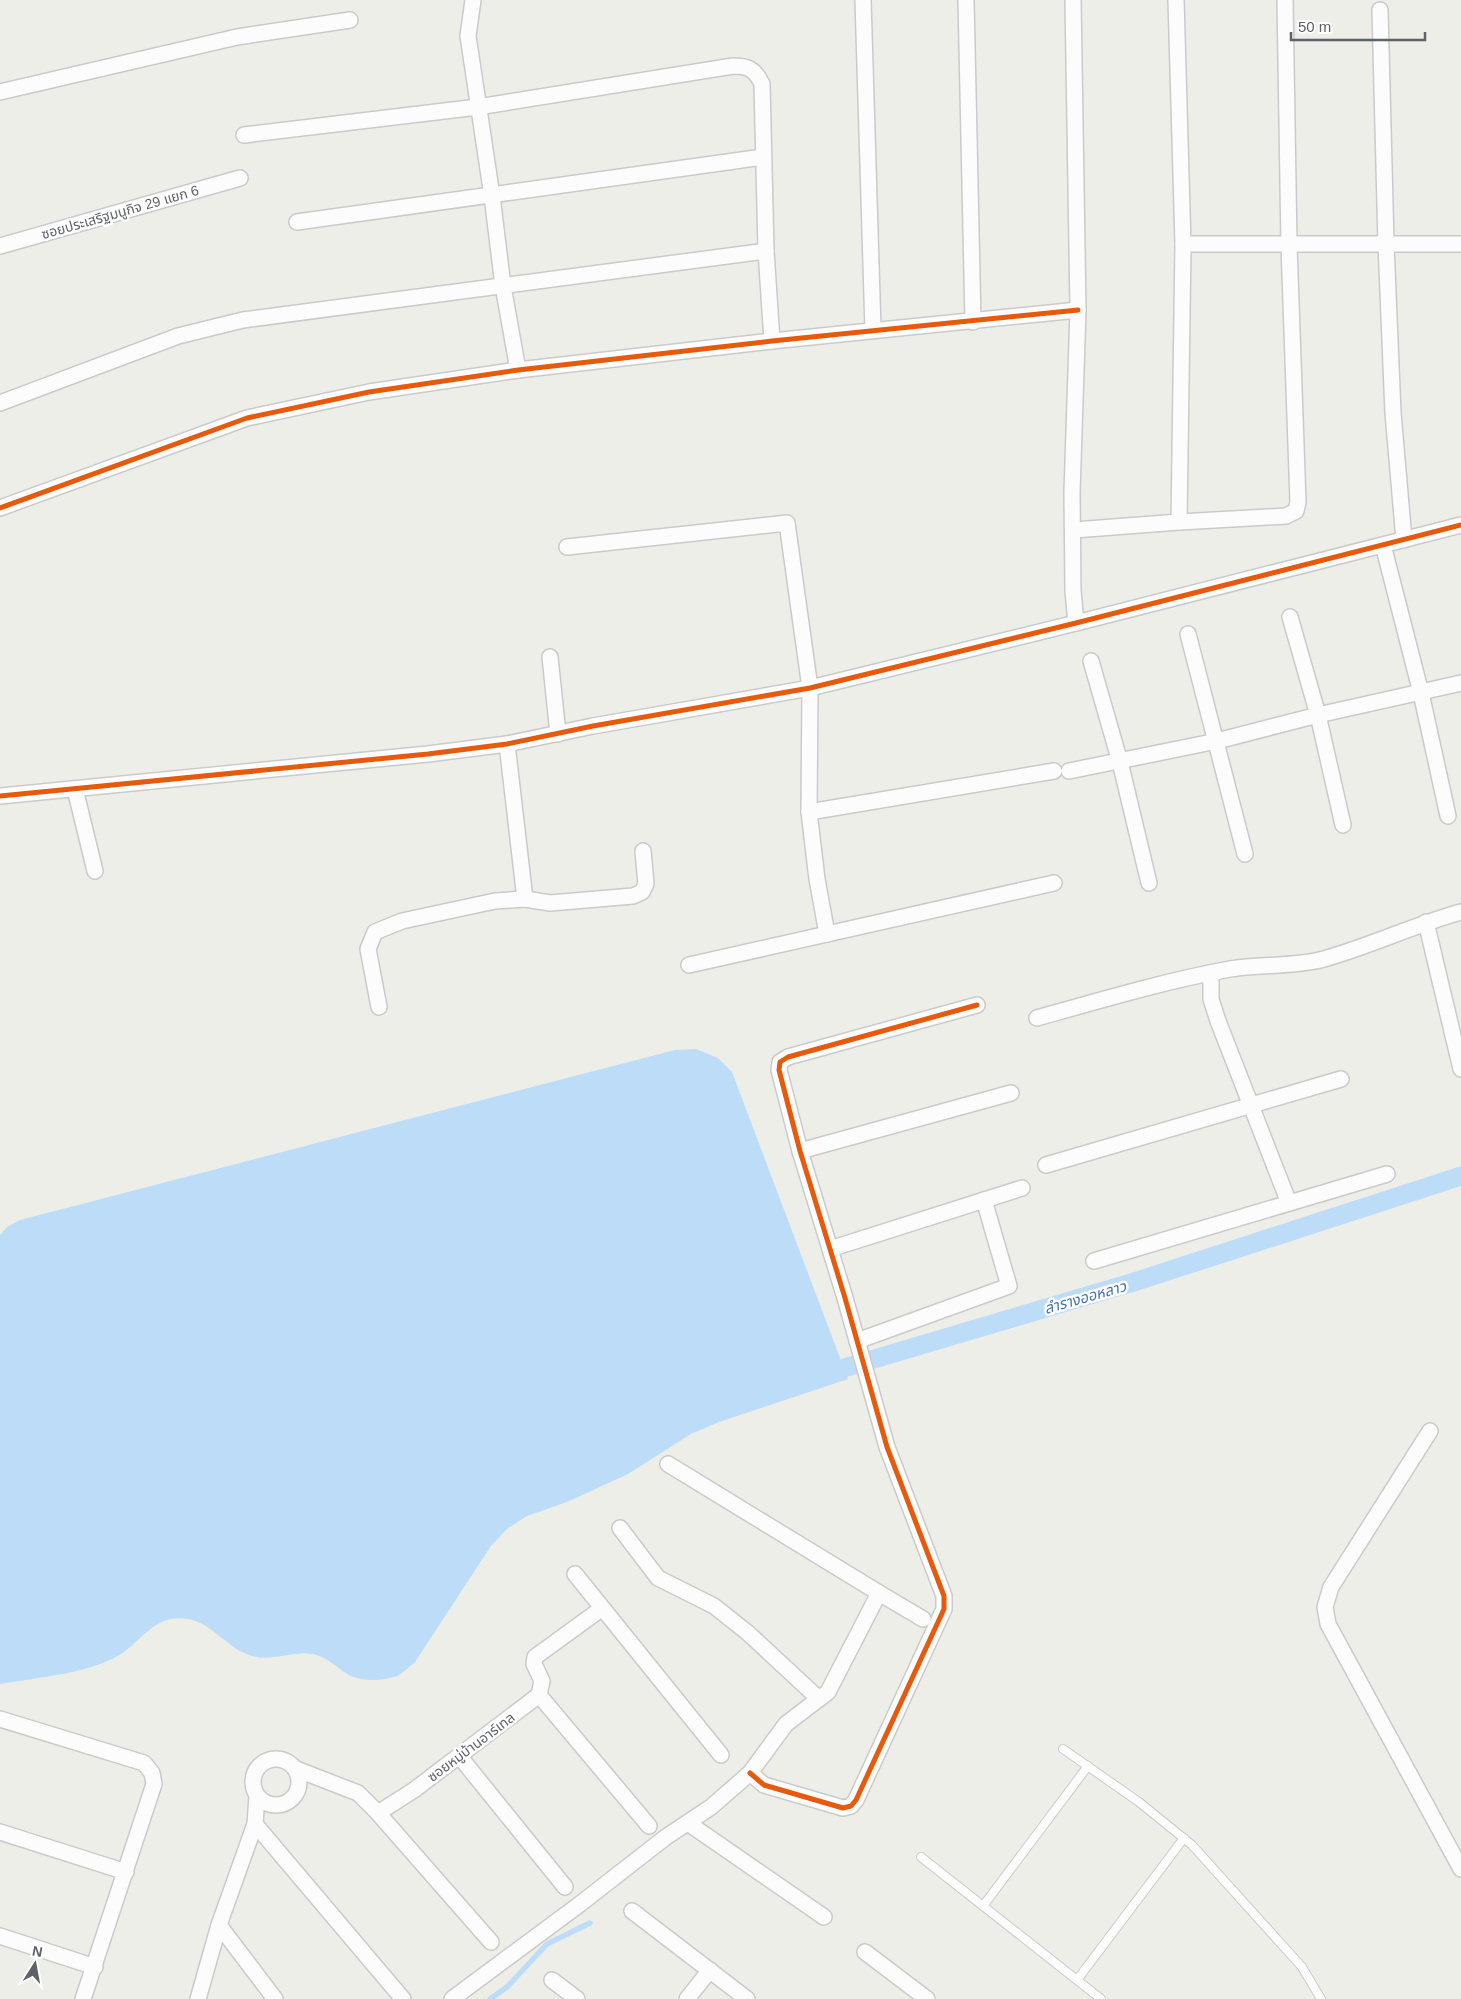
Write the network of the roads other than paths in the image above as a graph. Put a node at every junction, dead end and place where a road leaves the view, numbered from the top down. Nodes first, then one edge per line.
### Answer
1 (473, 0) edge
2 (864, 0) edge
3 (966, 0) edge
4 (1073, 0) edge
5 (1176, 0) edge
6 (1285, 0) edge
7 (1380, 10) dead end
8 (350, 20) dead end
9 (0, 92) edge
10 (478, 107) junction
11 (244, 135) dead end
12 (763, 157) junction
13 (240, 178) dead end
14 (492, 196) junction
15 (297, 222) dead end
16 (1183, 244) junction
17 (1386, 244) junction
18 (1461, 244) edge
19 (1289, 245) junction
20 (0, 246) edge
21 (766, 251) junction
22 (503, 286) junction
23 (1078, 310) junction
24 (972, 322) junction
25 (874, 330) junction
26 (772, 341) junction
27 (518, 370) junction
28 (0, 403) edge
29 (0, 508) edge
30 (1179, 522) junction
31 (1461, 525) edge
32 (1074, 530) junction
33 (1404, 540) junction
34 (1383, 545) junction
35 (567, 547) dead end
36 (1290, 617) dead end
37 (1076, 623) junction
38 (1188, 634) dead end
39 (550, 658) dead end
40 (1091, 661) dead end
41 (1461, 683) edge
42 (810, 688) junction
43 (1421, 693) junction
44 (1318, 715) junction
45 (558, 734) junction
46 (1217, 741) junction
47 (506, 744) junction
48 (1120, 762) junction
49 (1054, 771) dead end
50 (1069, 771) dead end
51 (75, 788) junction
52 (0, 796) edge
53 (809, 812) junction
54 (1448, 816) dead end
55 (1343, 825) dead end
56 (644, 851) dead end
57 (1245, 854) dead end
58 (95, 871) dead end
59 (1054, 883) dead end
60 (1149, 884) dead end
61 (525, 899) junction
62 (1461, 912) edge
63 (1426, 922) junction
64 (827, 934) junction
65 (688, 965) dead end
66 (1211, 973) junction
67 (977, 1005) dead end
68 (379, 1007) dead end
69 (1038, 1018) dead end
70 (1461, 1069) edge
71 (1341, 1079) dead end
72 (1011, 1093) dead end
73 (1251, 1106) junction
74 (800, 1151) junction
75 (1046, 1166) dead end
76 (1387, 1174) dead end
77 (1022, 1188) dead end
78 (984, 1200) junction
79 (1289, 1203) junction
80 (830, 1250) junction
81 (1094, 1262) dead end
82 (857, 1341) junction
83 (1430, 1431) dead end
84 (668, 1464) dead end
85 (620, 1528) dead end
86 (575, 1574) dead end
87 (879, 1593) junction
88 (602, 1608) junction
89 (923, 1619) dead end
90 (539, 1694) junction
91 (819, 1699) junction
92 (0, 1719) edge
93 (1063, 1749) dead end
94 (721, 1755) dead end
95 (460, 1757) junction
96 (1088, 1766) junction
97 (296, 1769) junction
98 (750, 1773) junction
99 (257, 1796) junction
100 (378, 1813) junction
101 (688, 1823) junction
102 (255, 1824) junction
103 (648, 1826) dead end
104 (0, 1832) edge
105 (1184, 1838) junction
106 (921, 1857) dead end
107 (1461, 1869) edge
108 (126, 1872) junction
109 (565, 1887) dead end
110 (983, 1906) junction
111 (632, 1912) dead end
112 (824, 1917) dead end
113 (219, 1925) junction
114 (0, 1936) edge
115 (491, 1942) dead end
116 (865, 1952) dead end
117 (95, 1967) junction
118 (710, 1970) junction
119 (552, 1980) dead end
120 (1077, 1980) junction
121 (83, 1999) edge
122 (198, 1999) edge
123 (275, 1999) edge
124 (403, 1999) edge
125 (452, 1999) edge
126 (577, 1999) edge
127 (687, 1999) edge
128 (747, 1999) edge
129 (927, 1999) edge
130 (1101, 1999) edge
131 (1321, 1999) edge

1 - 10 street
2 - 25 street
3 - 24 street
4 - 23 street
5 - 16 street
6 - 19 street
7 - 17 street
8 - 9 street
10 - 11 street
10 - 12 street
10 - 14 street
12 - 14 street
12 - 21 street
13 - 20 street, ซอยประเสริฐมนูกิจ 29 แยก 6
14 - 15 street
14 - 22 street
16 - 19 street
16 - 30 street
17 - 18 street
17 - 19 street
17 - 33 street
19 - 30 street
21 - 22 street
21 - 26 street
22 - 27 street
22 - 28 street
23 - 24 street
23 - 32 street
24 - 25 street
25 - 26 street
26 - 27 street
27 - 29 street
30 - 32 street
31 - 33 street
32 - 37 street
33 - 34 street
34 - 37 street
34 - 43 street
35 - 42 street
36 - 44 street
37 - 42 street
38 - 46 street
39 - 45 street
40 - 48 street
41 - 43 street
42 - 45 street
42 - 53 street
43 - 44 street
43 - 54 street
44 - 46 street
44 - 55 street
45 - 47 street
46 - 48 street
46 - 57 street
47 - 51 street
47 - 61 street
48 - 50 street
48 - 60 street
49 - 53 street
51 - 52 street
51 - 58 street
53 - 64 street
56 - 61 street
59 - 64 street
61 - 68 street
62 - 63 street
63 - 66 street
63 - 70 street
64 - 65 street
66 - 69 street
66 - 73 street
67 - 74 street
71 - 73 street
72 - 74 street
73 - 75 street
73 - 79 street
74 - 80 street
76 - 79 street
77 - 78 street
78 - 80 street
78 - 82 street
79 - 81 street
80 - 82 street
82 - 98 street
83 - 107 street
84 - 87 street
85 - 91 street
86 - 88 street
87 - 89 street
87 - 91 street
88 - 90 street
88 - 94 street
90 - 95 street, ซอยหมู่บ้านอาร์เทล
90 - 103 street
91 - 98 street
92 - 108 street
93 - 96 lane
95 - 100 street, ซอยหมู่บ้านอาร์เทล
95 - 109 street
96 - 105 lane
96 - 110 lane
97 - 99 street
97 - 99 street
97 - 100 street
98 - 101 street
99 - 102 street
100 - 115 street
101 - 112 street
101 - 125 street
102 - 113 street
102 - 124 street
104 - 108 street
105 - 120 lane
105 - 131 lane
106 - 110 lane
108 - 117 street
110 - 120 lane
111 - 118 street
113 - 122 street
113 - 123 street
114 - 117 street
116 - 129 street
117 - 121 street
118 - 127 street
118 - 128 street
119 - 126 street
120 - 130 lane

